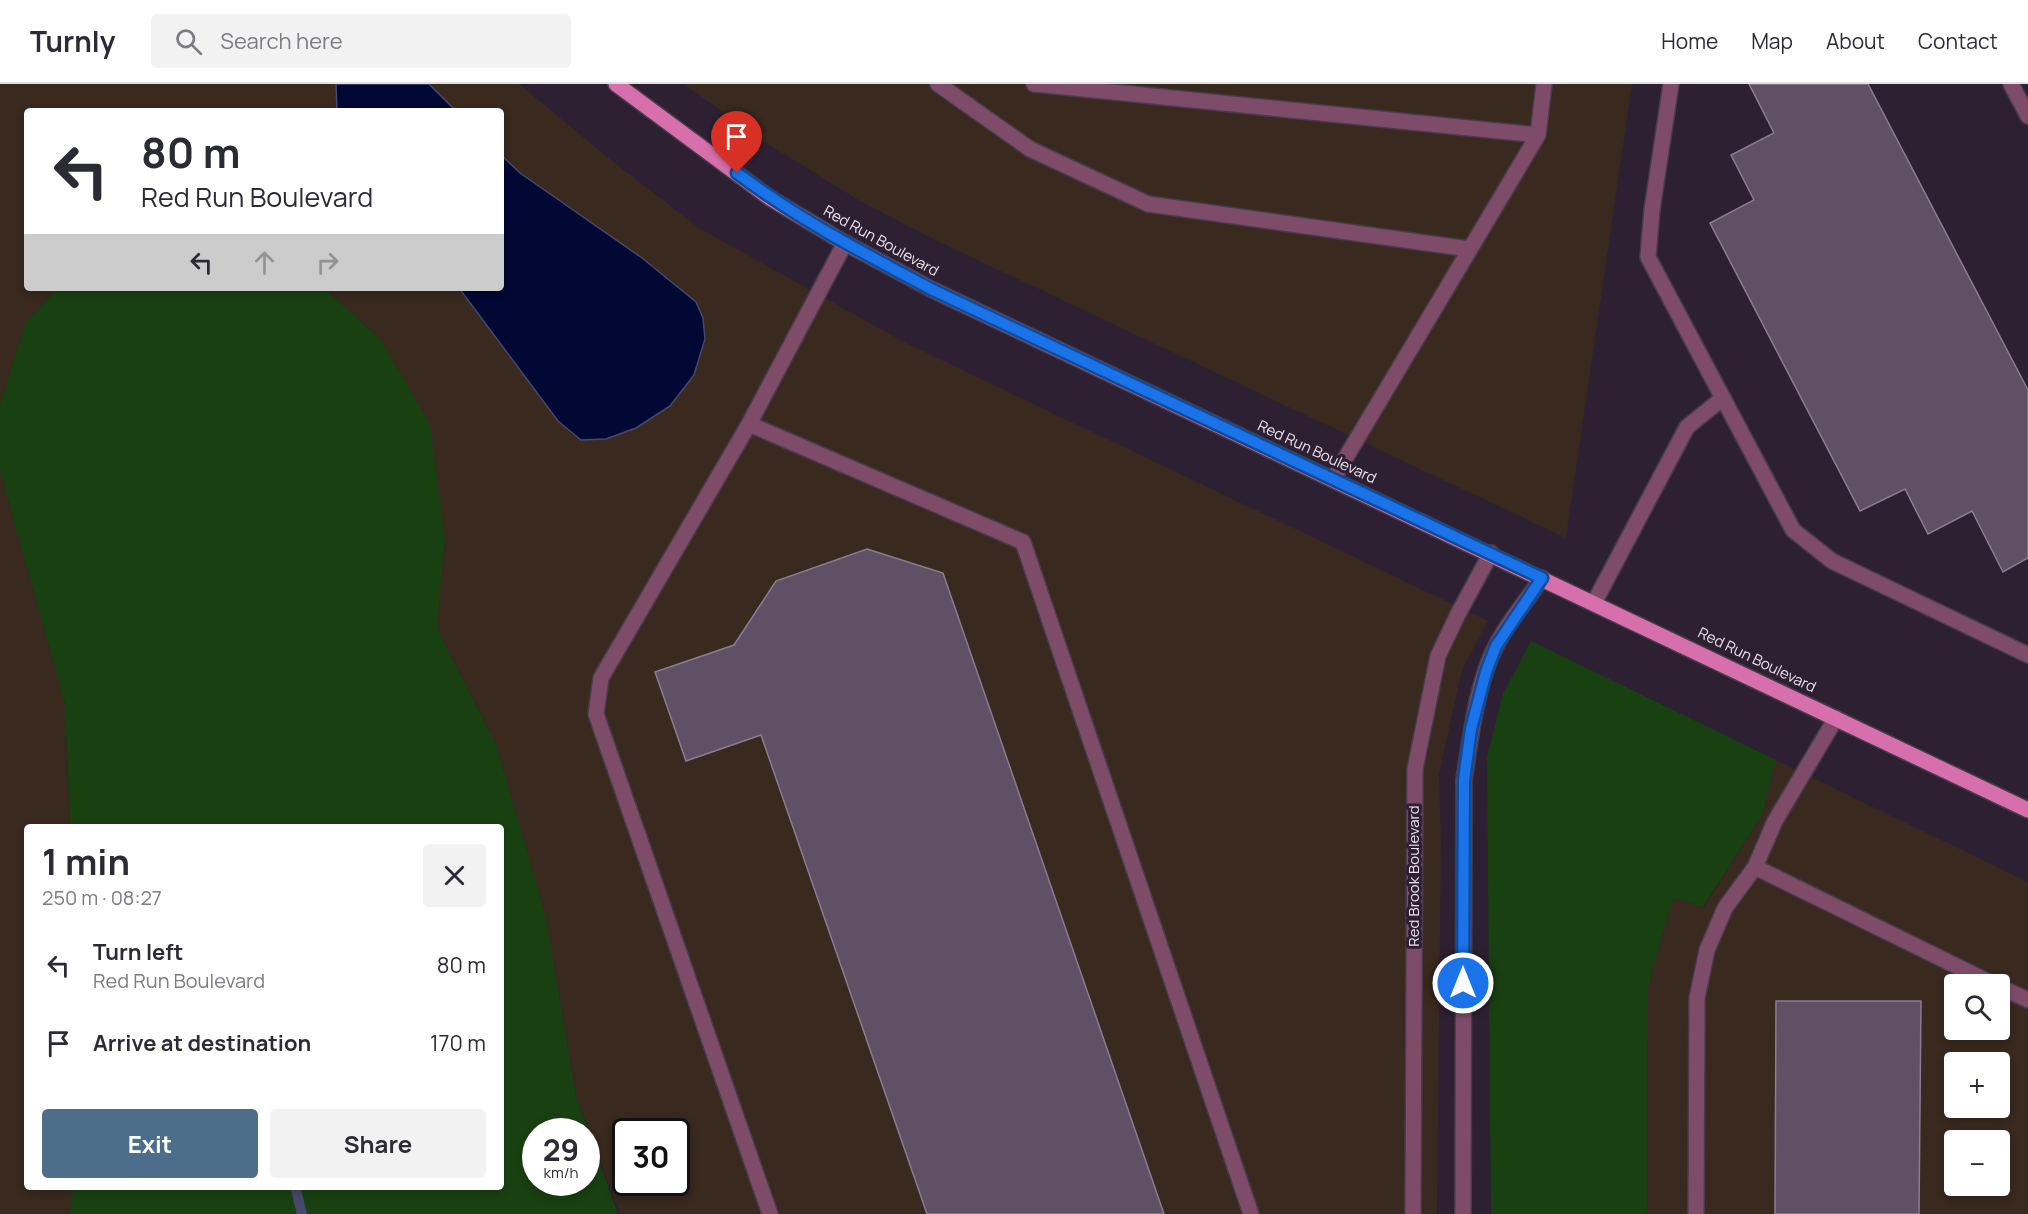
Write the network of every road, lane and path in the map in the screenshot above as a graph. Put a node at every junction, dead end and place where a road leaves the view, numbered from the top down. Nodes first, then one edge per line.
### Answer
1 (616, 84) edge
2 (938, 84) edge
3 (1034, 84) edge
4 (1544, 84) edge
5 (1671, 84) edge
6 (2012, 84) edge
7 (2028, 116) edge
8 (1538, 135) junction
9 (845, 243) junction
10 (1469, 249) junction
11 (1723, 398) junction
12 (749, 424) junction
13 (1333, 479) junction
14 (1491, 554) junction
15 (1542, 578) junction
16 (1594, 603) junction
17 (2028, 655) edge
18 (1836, 718) junction
19 (2028, 810) edge
20 (1755, 867) junction
21 (1973, 974) edge
22 (2010, 992) edge
23 (2028, 1000) edge
24 (770, 1214) edge
25 (1251, 1214) edge
26 (1413, 1214) edge
27 (1463, 1214) edge
28 (1696, 1214) edge

1 - 9 main road, Red Run Boulevard
2 - 10 street
3 - 8 street
4 - 8 street
5 - 11 street
6 - 7 street
8 - 10 street
9 - 12 street
9 - 13 main road, Red Run Boulevard
10 - 13 street
11 - 16 street
11 - 17 street
12 - 24 street
12 - 25 street
13 - 14 main road, Red Run Boulevard
14 - 15 main road, Red Run Boulevard
14 - 26 street, Red Brook Boulevard
15 - 16 main road, Red Run Boulevard
15 - 27 street
16 - 18 main road, Red Run Boulevard
18 - 19 main road, Red Run Boulevard
18 - 20 street
20 - 21 street
20 - 28 street
22 - 23 street

